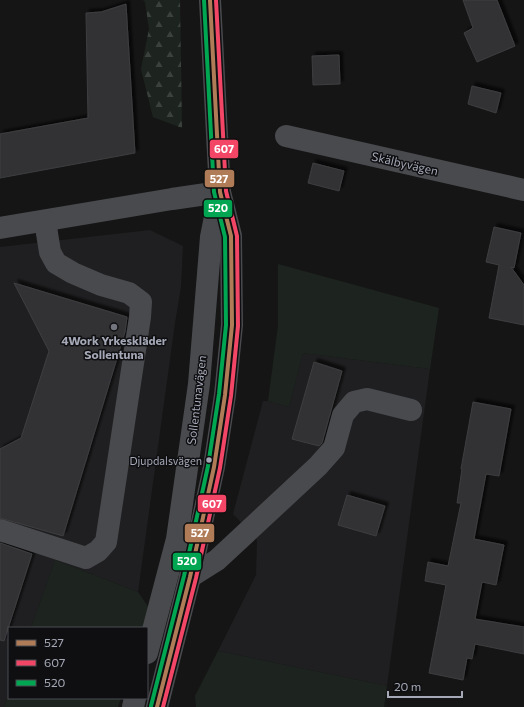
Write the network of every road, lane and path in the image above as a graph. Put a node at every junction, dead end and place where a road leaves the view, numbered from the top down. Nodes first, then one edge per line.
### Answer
1 (210, 0) edge
2 (286, 136) dead end
3 (524, 190) edge
4 (220, 192) junction
5 (45, 221) junction
6 (0, 228) edge
7 (411, 410) dead end
8 (0, 530) edge
9 (190, 577) junction
10 (148, 649) edge
11 (157, 707) edge

1 - 4 street, Sollentunavägen
2 - 3 street, Skälbyvägen
4 - 5 street
4 - 9 street, Sollentunavägen
4 - 10 street, Sollentunavägen
5 - 6 street
5 - 8 street
7 - 9 street
9 - 11 street, Sollentunavägen

